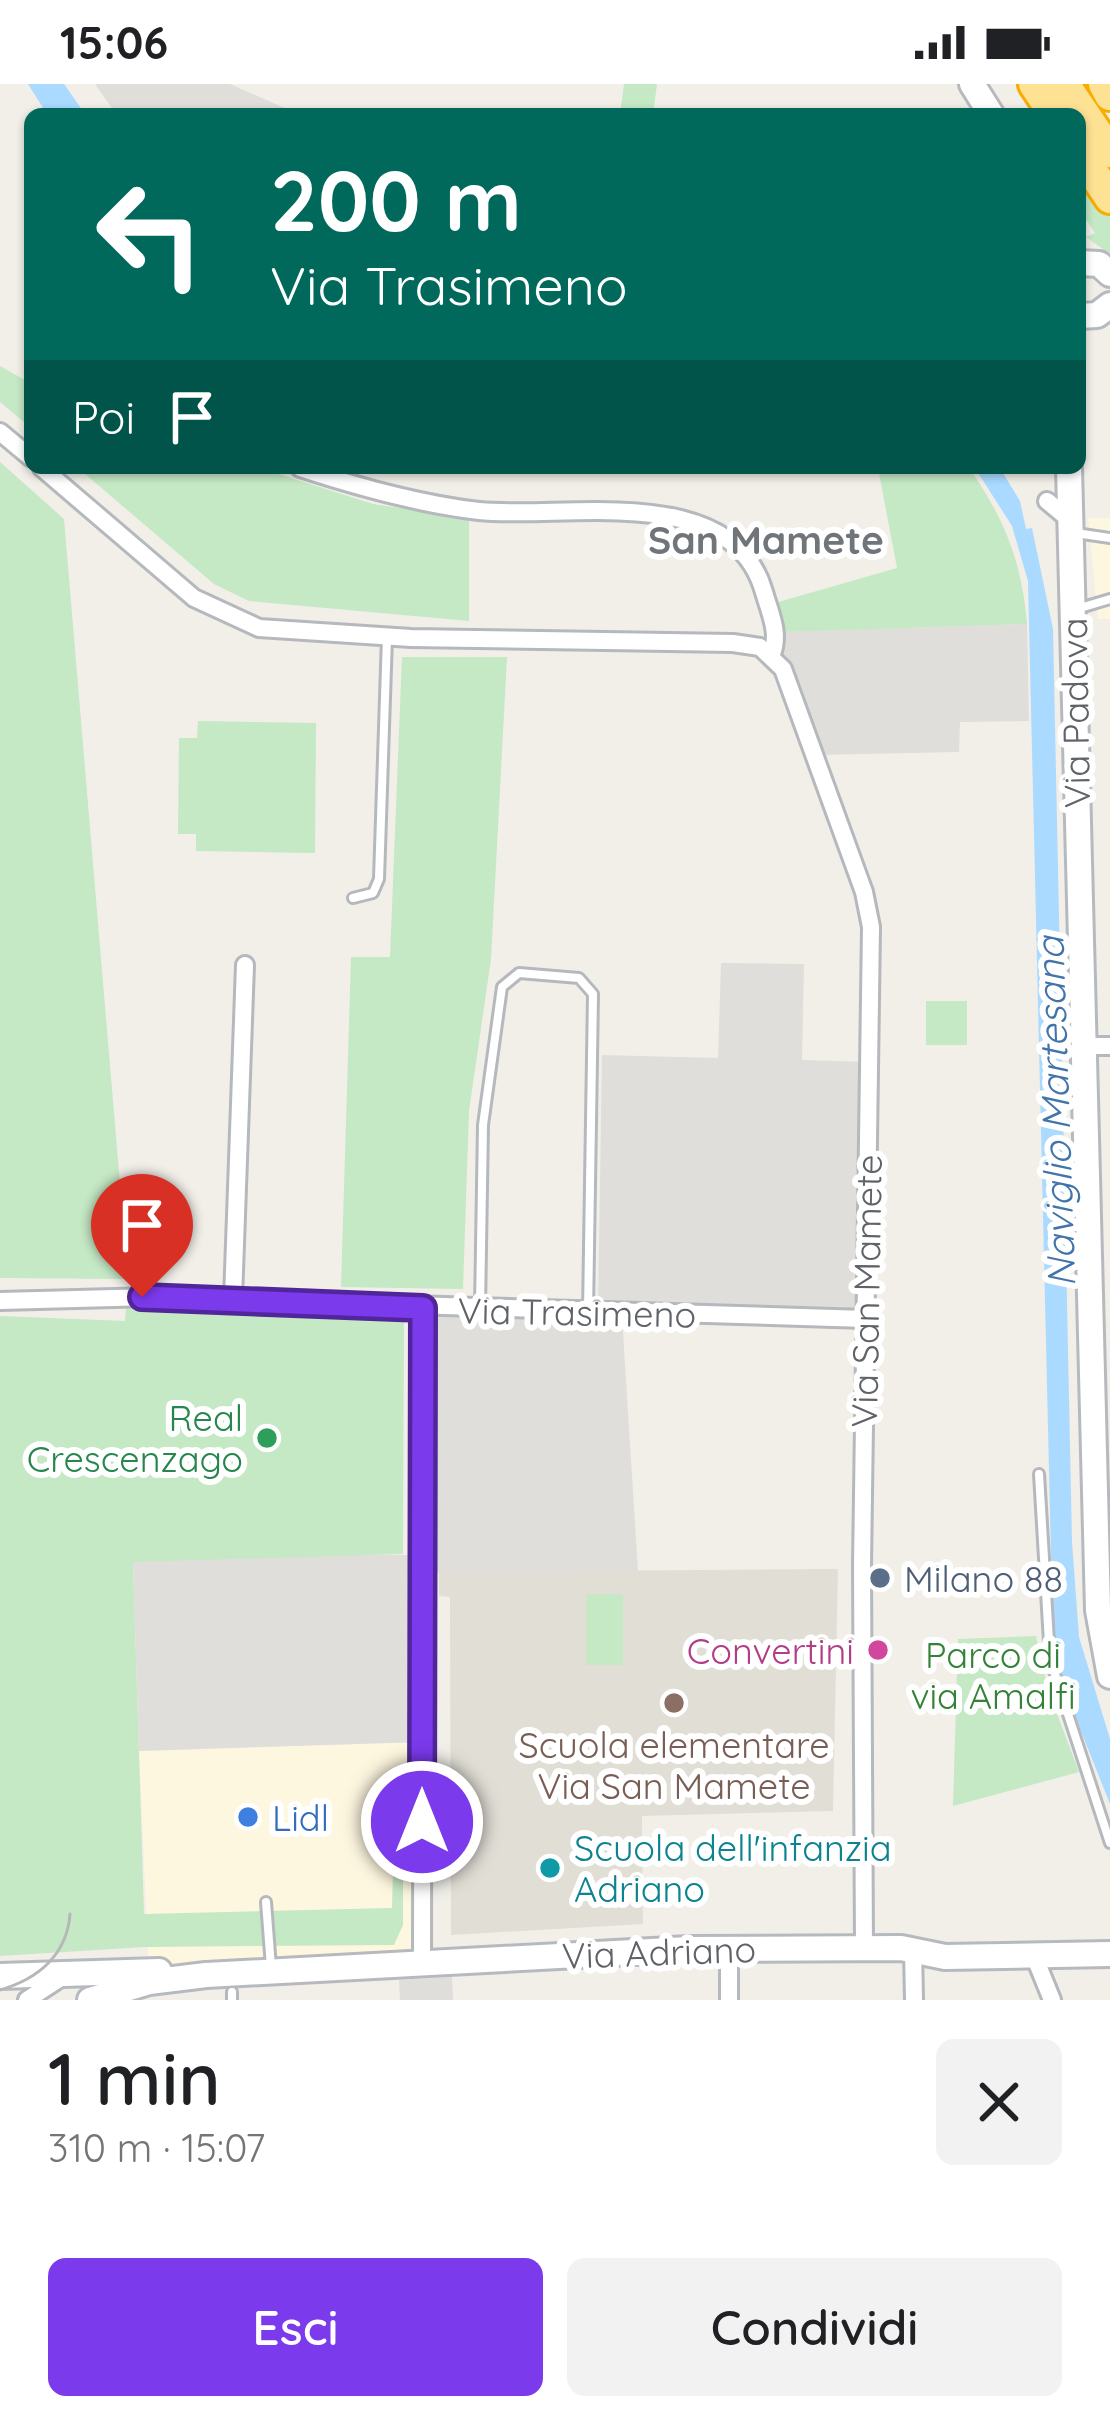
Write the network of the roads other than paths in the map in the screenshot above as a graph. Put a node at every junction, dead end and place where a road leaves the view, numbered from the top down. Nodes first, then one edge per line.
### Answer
1 (1104, 84) edge
2 (1110, 94) edge
3 (1086, 117) edge
4 (1110, 152) edge
5 (1086, 162) edge
6 (1110, 198) edge
7 (0, 431) edge
8 (24, 452) edge
9 (50, 474) edge
10 (324, 474) edge
11 (1069, 474) edge
12 (1047, 501) dead end
13 (1070, 527) junction
14 (1110, 538) edge
15 (1110, 599) edge
16 (1072, 610) junction
17 (387, 637) junction
18 (772, 654) junction
19 (353, 898) dead end
20 (245, 965) dead end
21 (1084, 1046) junction
22 (1110, 1046) edge
23 (233, 1299) junction
24 (0, 1301) edge
25 (423, 1308) junction
26 (480, 1309) junction
27 (588, 1312) junction
28 (866, 1319) junction
29 (1040, 1474) dead end
30 (1110, 1674) edge
31 (1110, 1843) edge
32 (266, 1902) dead end
33 (729, 1948) junction
34 (864, 1948) junction
35 (914, 1949) junction
36 (1110, 1954) edge
37 (1035, 1958) junction
38 (422, 1962) junction
39 (271, 1971) junction
40 (70, 1972) junction
41 (206, 1975) junction
42 (0, 1976) edge
43 (27, 2000) edge
44 (90, 2000) edge
45 (729, 2000) edge
46 (914, 2000) edge
47 (1052, 2000) edge

1 - 2 highway
3 - 4 highway
5 - 6 highway
7 - 8 street
9 - 17 street
10 - 18 street, Via San Mamete
11 - 13 street, Via Padova
12 - 13 street
13 - 14 lane
13 - 16 street, Via Padova
15 - 16 lane
16 - 21 street, Via Padova
17 - 18 street
17 - 19 lane
18 - 28 street, Via San Mamete
20 - 23 street
21 - 22 street
21 - 30 street, Via Padova
23 - 24 street, Via Trasimeno
23 - 25 street, Via Trasimeno
25 - 26 street, Via Trasimeno
25 - 38 street
26 - 27 street, Via Trasimeno
26 - 27 lane
27 - 28 street, Via Trasimeno
28 - 34 street, Via San Mamete
29 - 31 lane
32 - 39 lane
33 - 34 street, Via Adriano
33 - 38 street, Via Adriano
33 - 45 street
34 - 35 street, Via Adriano
35 - 37 street, Via Adriano
35 - 46 street
36 - 37 street, Via Adriano
37 - 47 street
38 - 39 street, Via Adriano
39 - 41 street, Via Adriano
40 - 41 street, Via Adriano
40 - 42 street, Via Adriano
40 - 43 street
41 - 44 street, Via Adriano

